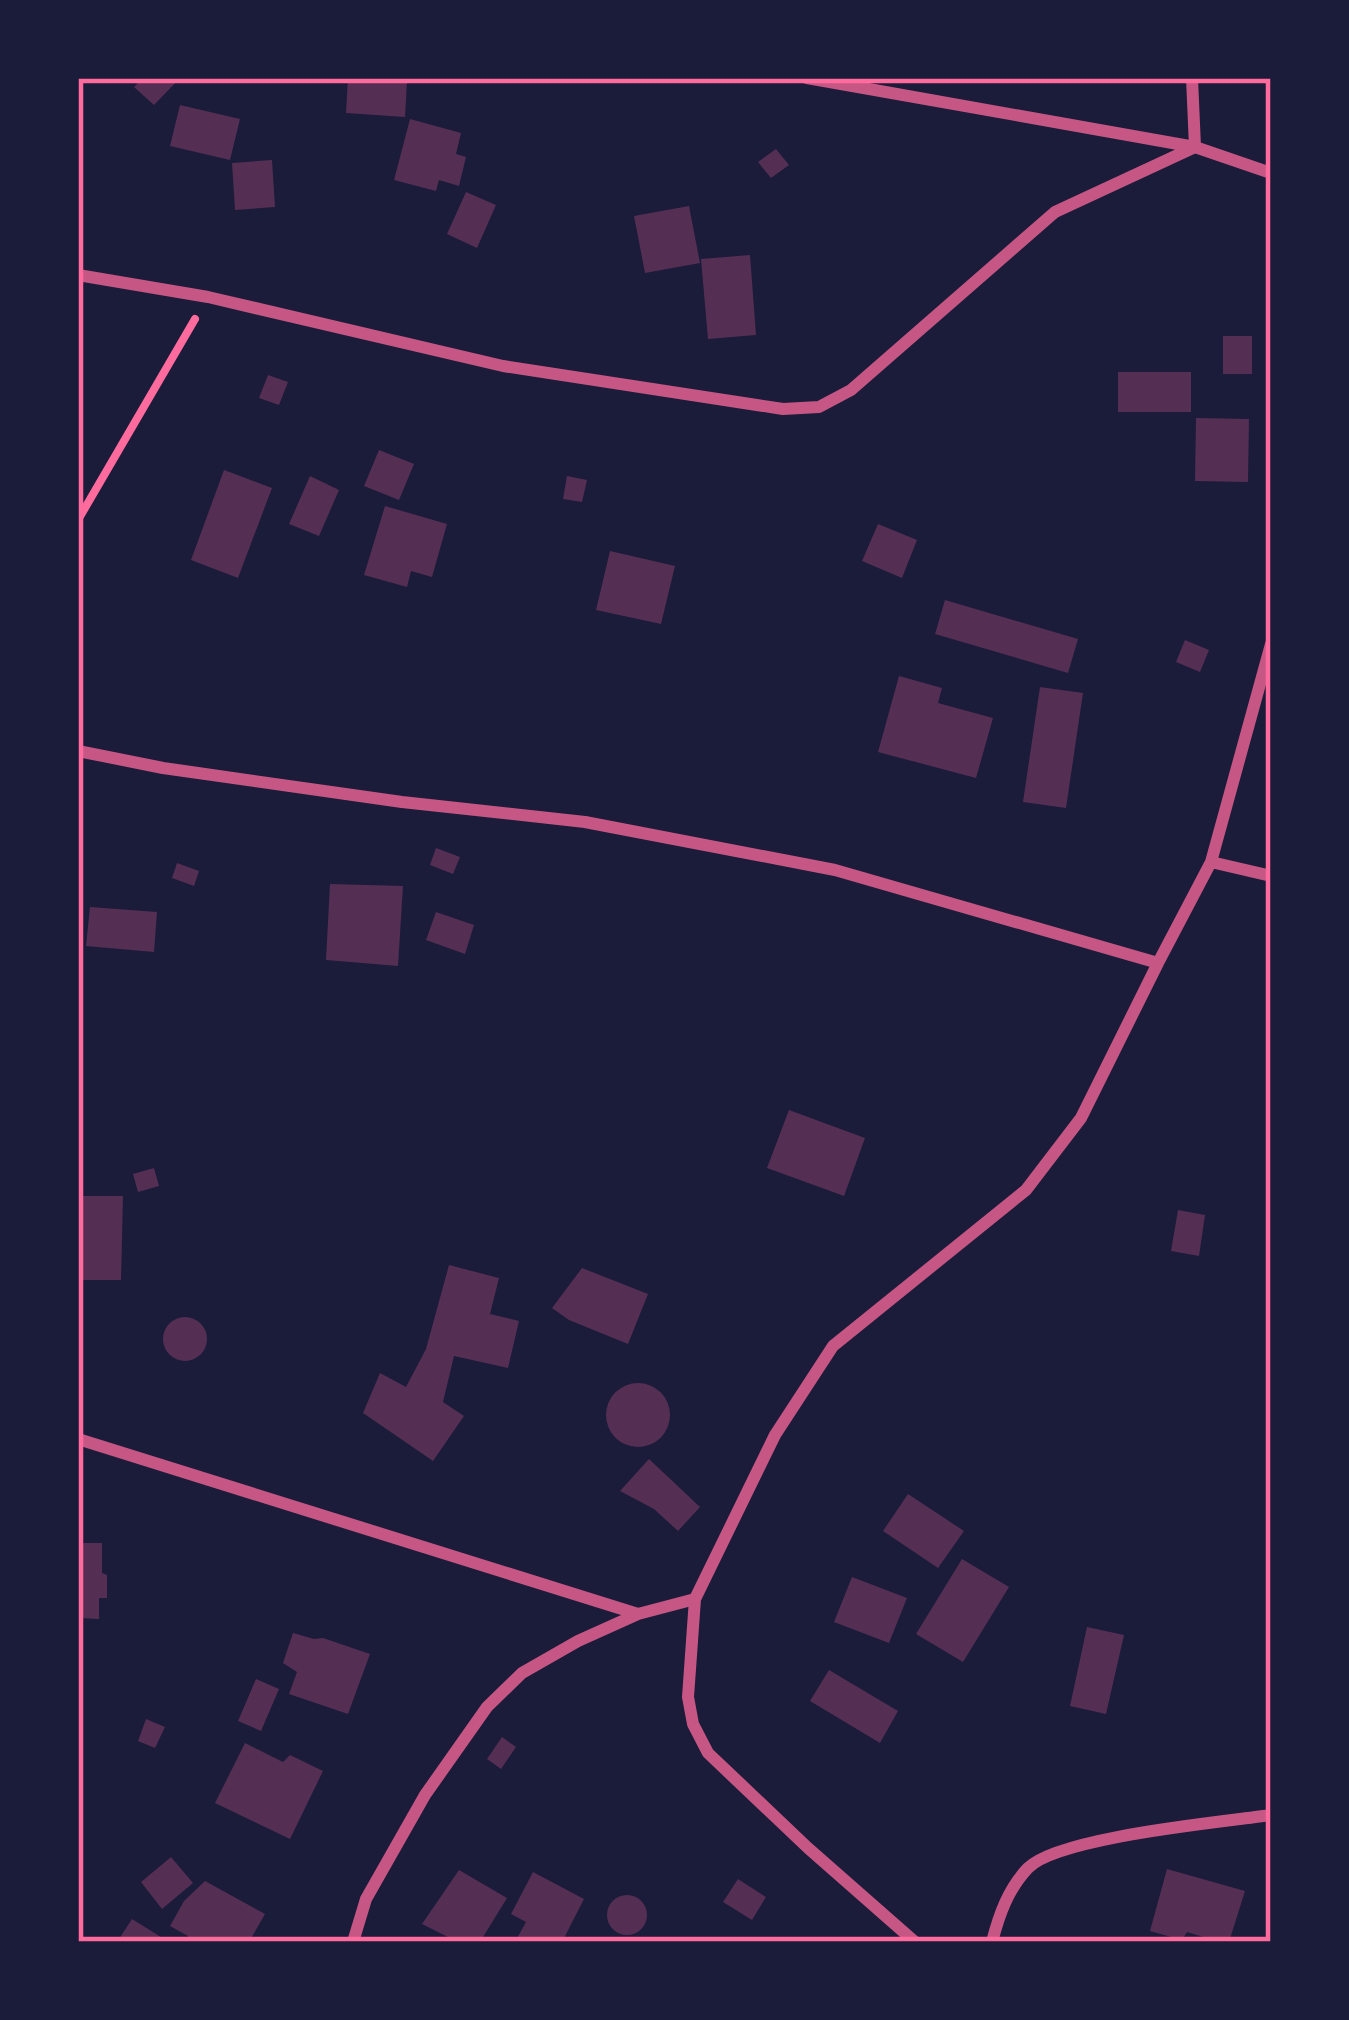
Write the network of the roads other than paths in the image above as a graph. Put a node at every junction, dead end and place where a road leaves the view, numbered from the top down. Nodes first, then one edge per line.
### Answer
1 (807, 78) edge
2 (1192, 78) edge
3 (1195, 147) junction
4 (1271, 173) edge
5 (78, 275) edge
6 (1271, 644) edge
7 (78, 751) edge
8 (1211, 862) junction
9 (1271, 876) edge
10 (1158, 963) junction
11 (78, 1439) edge
12 (695, 1599) junction
13 (638, 1614) junction
14 (1271, 1815) edge
15 (353, 1942) edge
16 (915, 1942) edge
17 (992, 1942) edge

1 - 3 street
2 - 3 street
3 - 4 street
3 - 5 street
6 - 8 street
7 - 10 street
8 - 9 street
8 - 10 street
10 - 12 street
11 - 13 street
12 - 13 street
12 - 16 street
13 - 15 street
14 - 17 street

